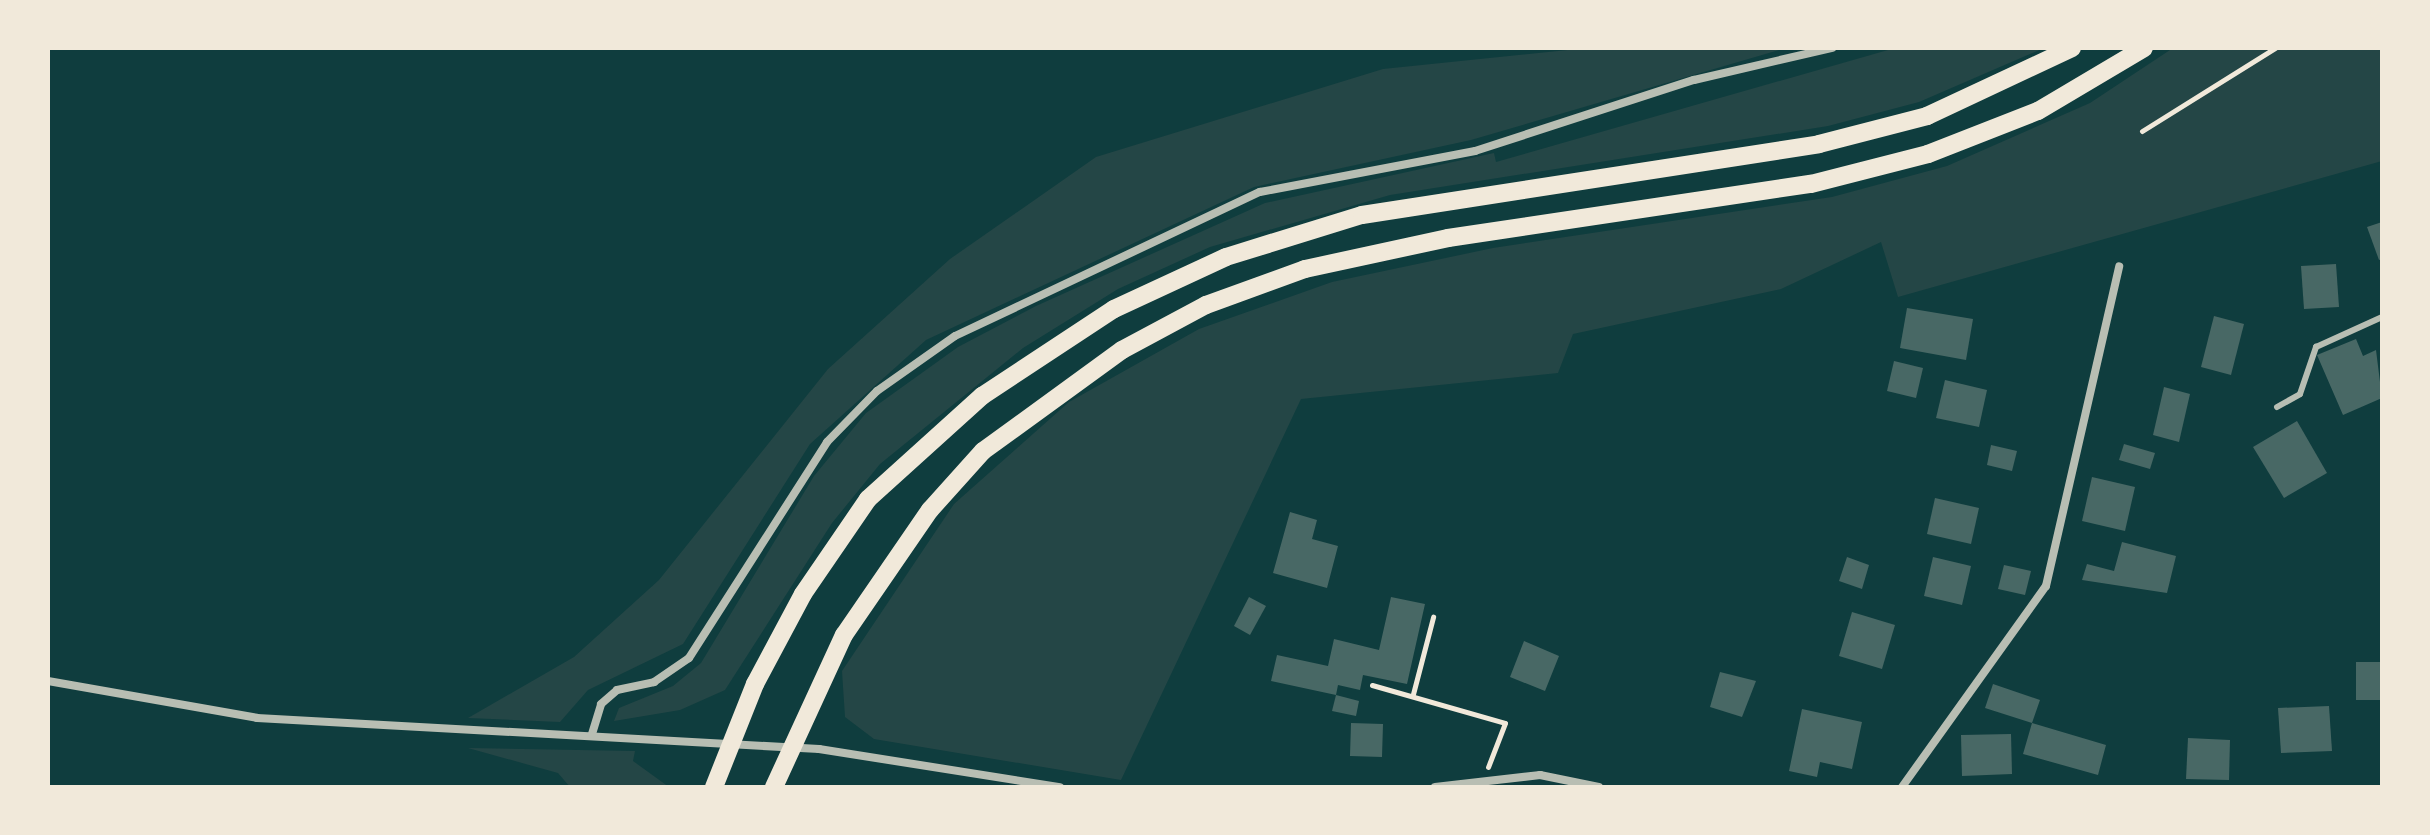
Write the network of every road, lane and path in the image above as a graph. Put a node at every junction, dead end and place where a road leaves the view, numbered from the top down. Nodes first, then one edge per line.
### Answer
1 (1832, 48) edge
2 (2072, 48) edge
3 (2144, 48) edge
4 (2275, 48) edge
5 (2142, 131) dead end
6 (2119, 266) dead end
7 (2382, 317) edge
8 (2277, 407) dead end
9 (1433, 617) dead end
10 (48, 681) edge
11 (1372, 685) dead end
12 (1413, 694) junction
13 (592, 734) junction
14 (729, 743) junction
15 (790, 747) junction
16 (1483, 779) junction
17 (714, 787) edge
18 (774, 787) edge
19 (1060, 787) edge
20 (1435, 787) edge
21 (1599, 787) edge
22 (1902, 787) edge

1 - 13 street
2 - 14 main road
3 - 15 main road
4 - 5 path
6 - 22 street
7 - 8 lane
9 - 12 path
10 - 13 street
11 - 12 path
12 - 16 path
13 - 14 street
14 - 15 street
14 - 17 main road
15 - 18 main road
15 - 19 street
16 - 20 street
16 - 21 street

